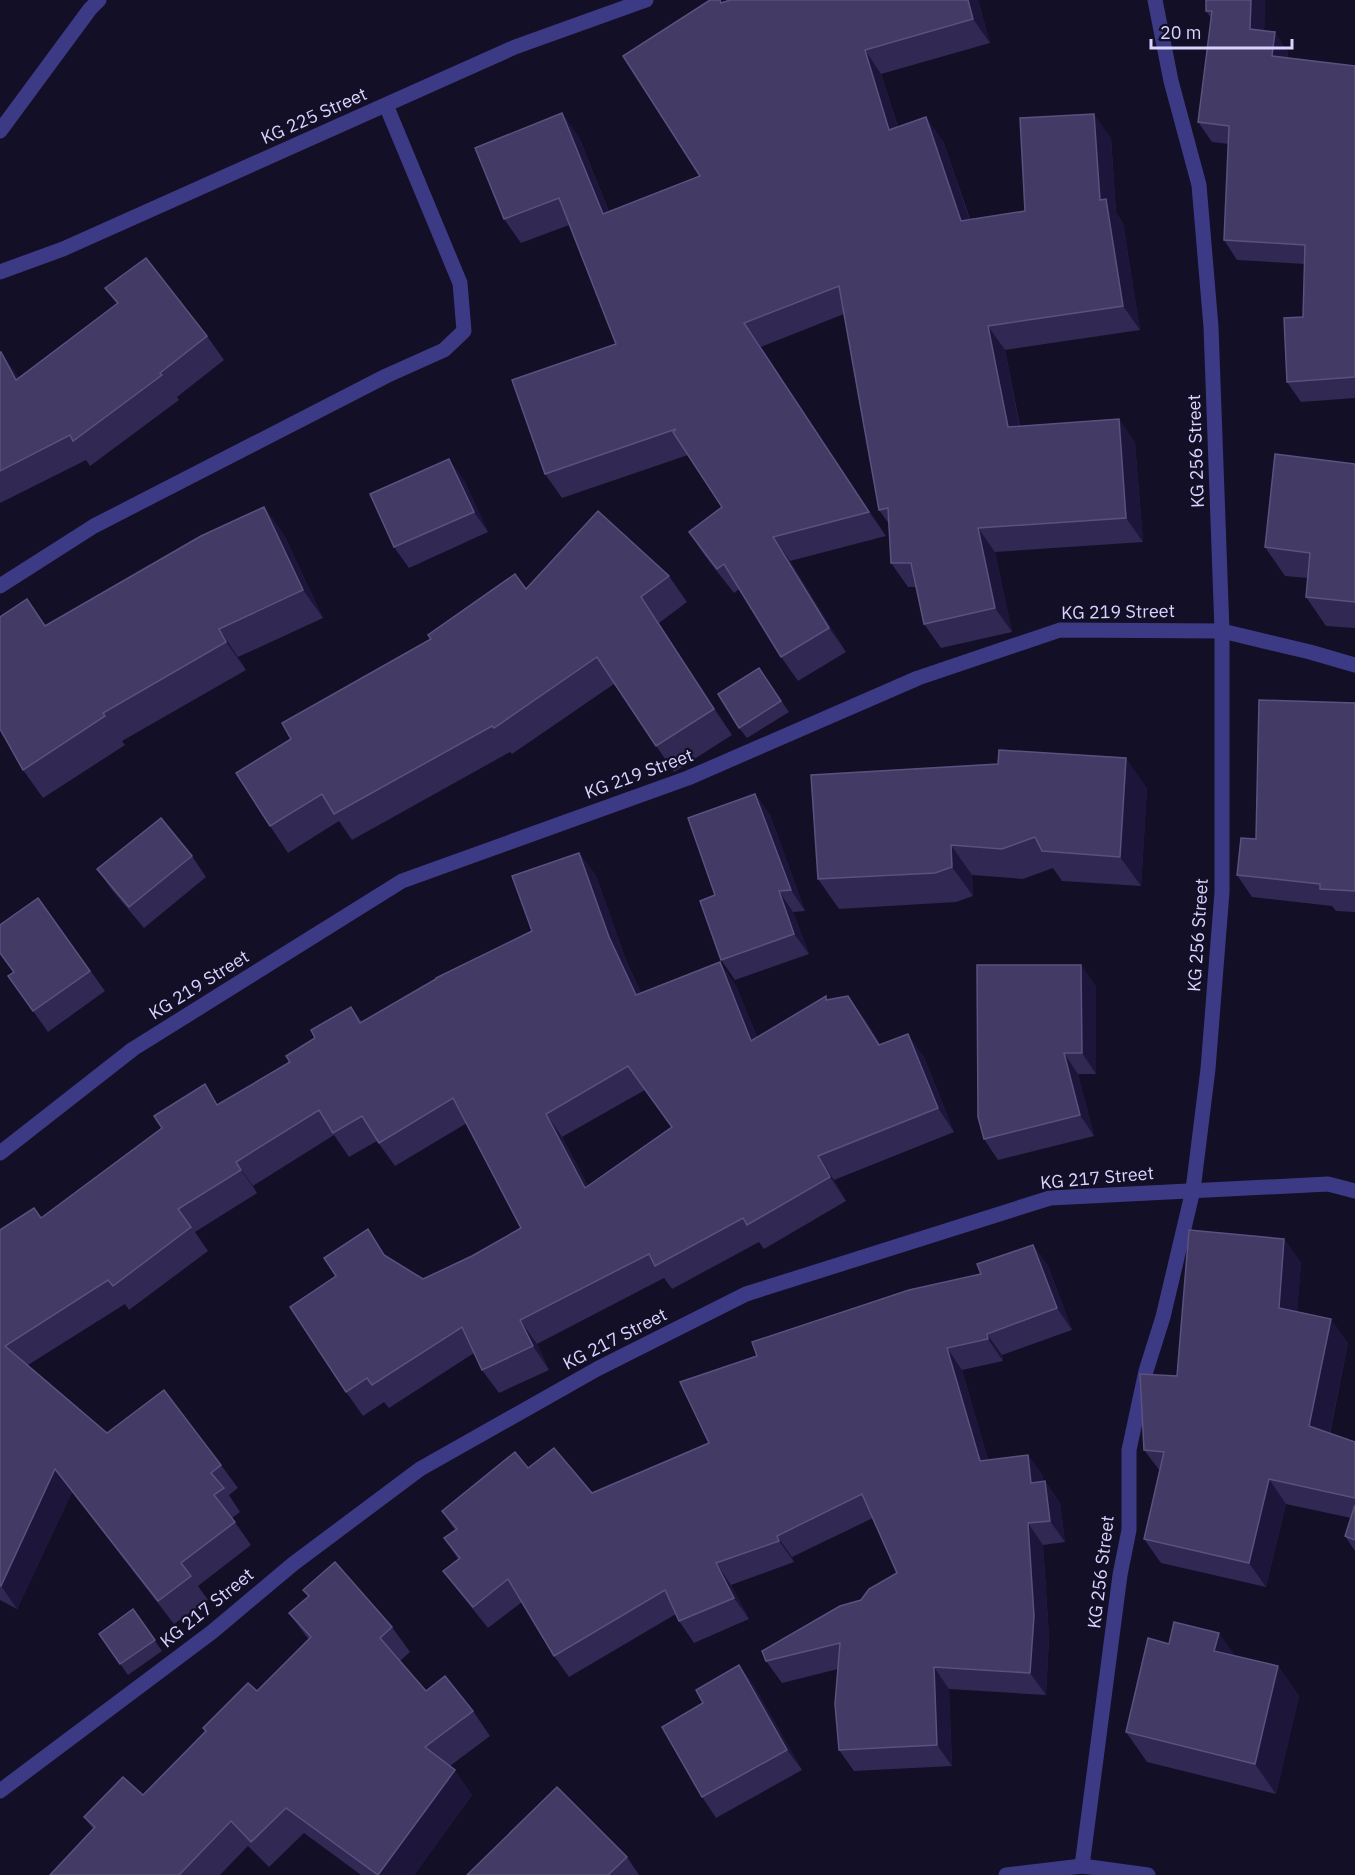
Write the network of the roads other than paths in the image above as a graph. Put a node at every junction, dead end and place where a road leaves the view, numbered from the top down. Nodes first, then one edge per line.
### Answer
1 (99, 0) edge
2 (646, 0) edge
3 (1155, 0) edge
4 (386, 105) junction
5 (0, 131) edge
6 (0, 272) edge
7 (0, 586) edge
8 (1221, 631) junction
9 (1355, 665) edge
10 (0, 1153) edge
11 (1193, 1190) junction
12 (1355, 1191) edge
13 (0, 1791) edge
14 (1082, 1866) junction
15 (1006, 1875) edge
16 (1148, 1875) edge

1 - 5 street
2 - 4 street, KG 225 Street
3 - 8 street, KG 256 Street
4 - 6 street, KG 225 Street
4 - 7 street
8 - 9 street, KG 219 Street
8 - 10 street, KG 219 Street
8 - 11 street, KG 256 Street
11 - 12 street, KG 217 Street
11 - 13 street, KG 217 Street
11 - 14 street, KG 256 Street
14 - 15 street
14 - 16 street

